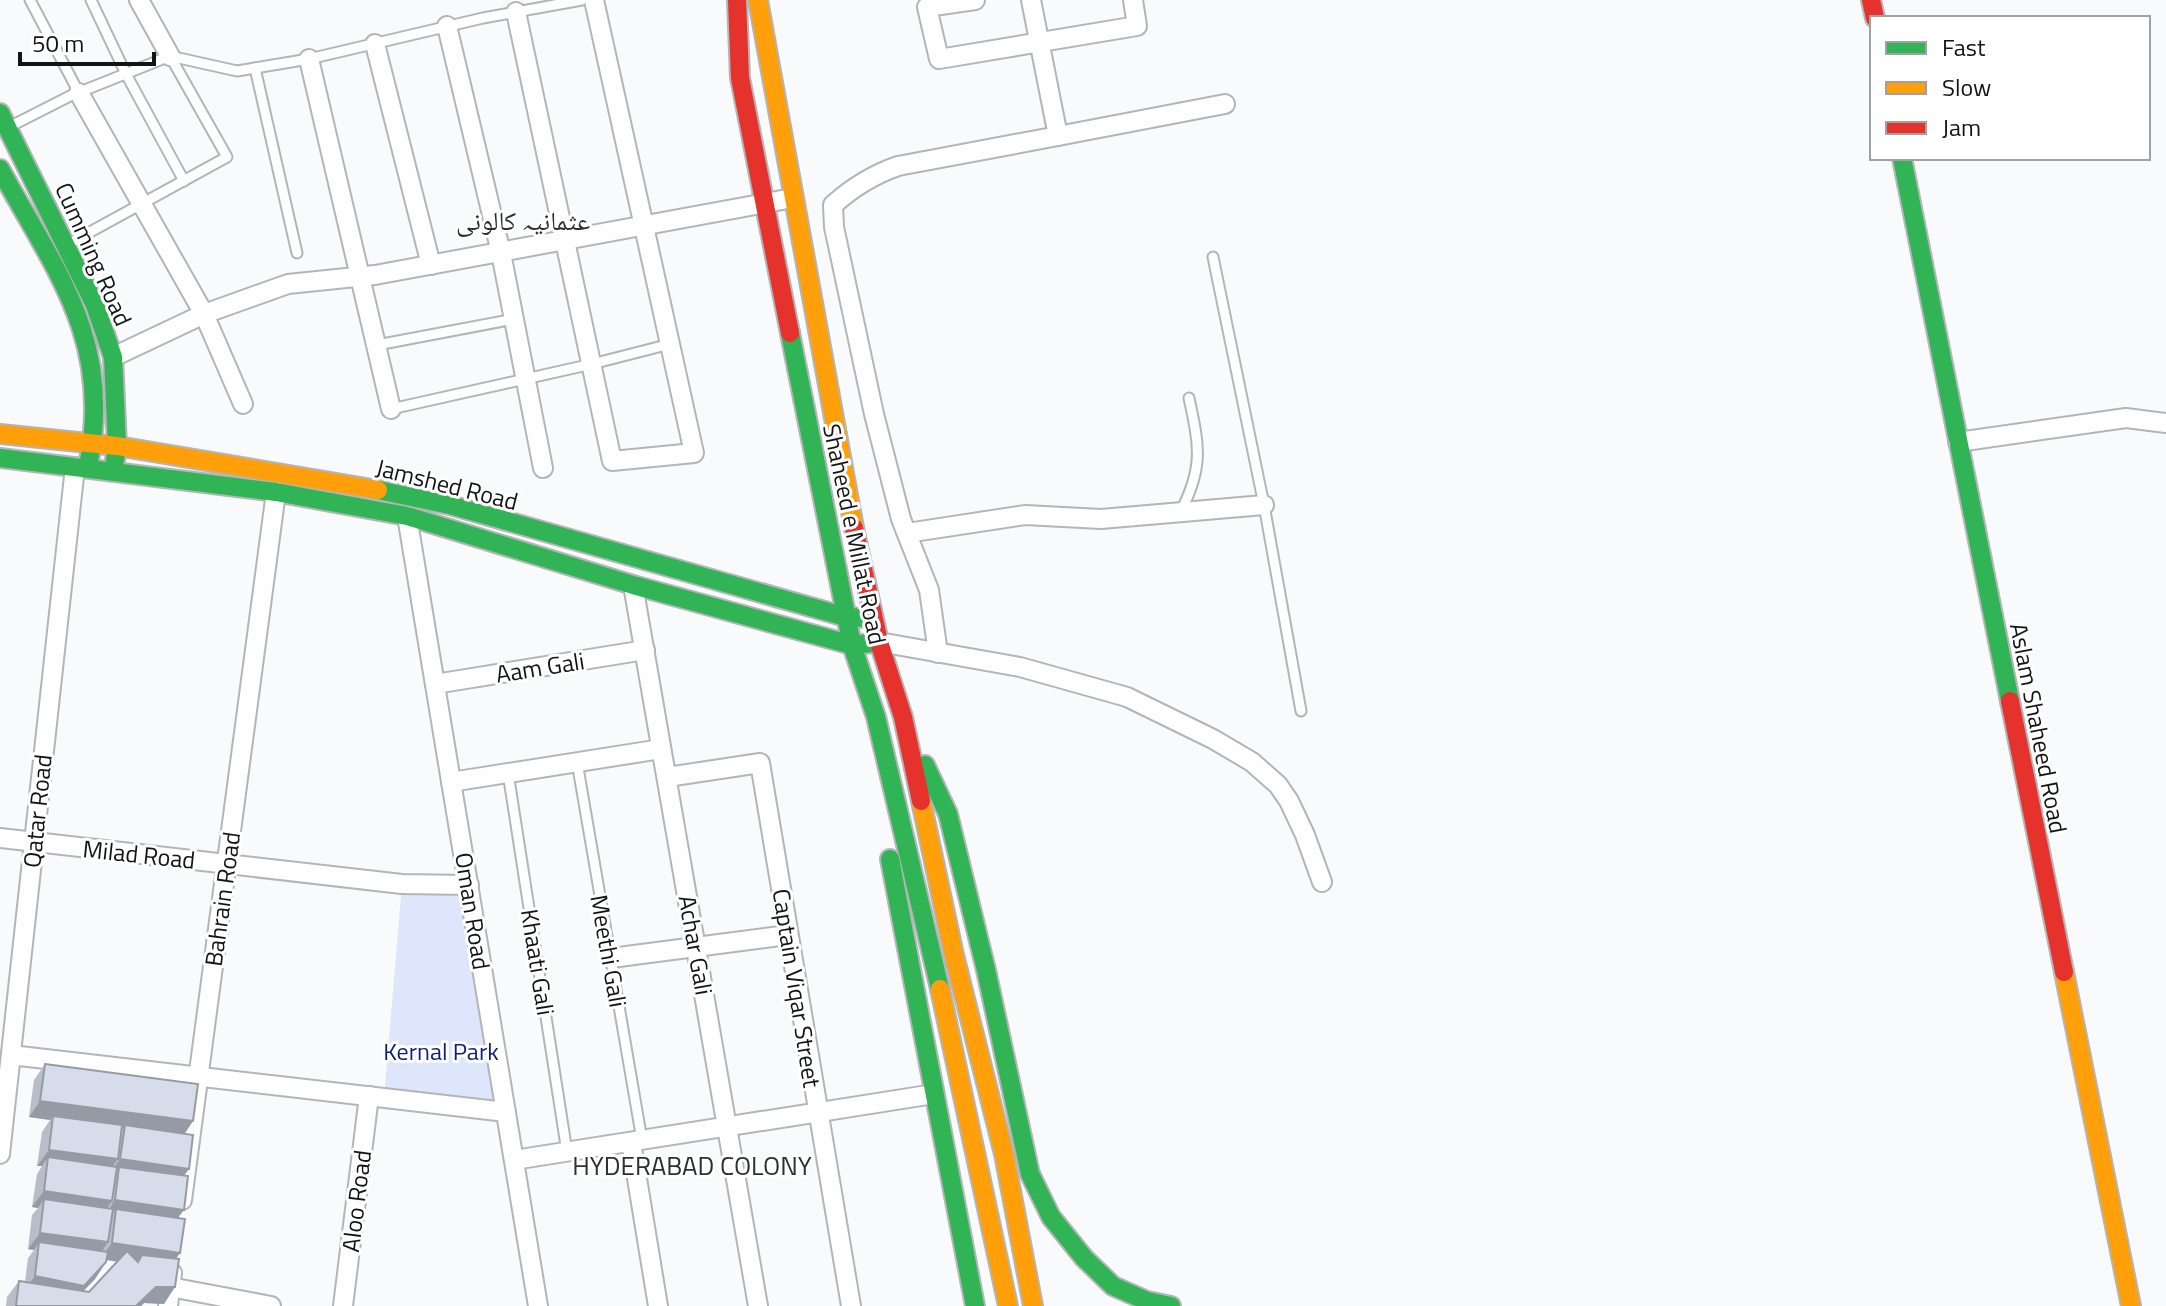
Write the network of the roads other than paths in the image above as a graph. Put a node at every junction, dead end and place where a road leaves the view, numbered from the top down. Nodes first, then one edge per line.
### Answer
1 (30, 0) edge
2 (91, 0) edge
3 (139, 0) edge
4 (582, 0) edge
5 (594, 0) edge
6 (737, 0) edge
7 (758, 0) edge
8 (975, 0) edge
9 (1031, 0) edge
10 (1133, 0) edge
11 (516, 12) junction
12 (447, 26) junction
13 (375, 44) junction
14 (1038, 45) junction
15 (170, 56) junction
16 (309, 59) junction
17 (255, 68) junction
18 (126, 74) junction
19 (79, 93) junction
20 (1225, 104) dead end
21 (3, 124) edge
22 (1058, 136) junction
23 (1902, 160) edge
24 (0, 169) edge
25 (184, 181) junction
26 (793, 198) junction
27 (141, 204) junction
28 (765, 204) junction
29 (644, 227) junction
30 (567, 241) junction
31 (67, 245) junction
32 (297, 253) dead end
33 (501, 253) junction
34 (1213, 257) dead end
35 (431, 265) junction
36 (362, 277) junction
37 (204, 314) junction
38 (514, 319) junction
39 (670, 344) junction
40 (377, 345) junction
41 (113, 357) junction
42 (592, 364) junction
43 (526, 379) junction
44 (1189, 398) dead end
45 (243, 404) dead end
46 (391, 409) joint
47 (2166, 423) edge
48 (0, 434) edge
49 (1958, 442) junction
50 (92, 443) junction
51 (117, 446) junction
52 (0, 458) edge
53 (81, 468) junction
54 (543, 468) dead end
55 (113, 471) junction
56 (276, 492) junction
57 (1264, 505) junction
58 (1180, 514) junction
59 (407, 516) junction
60 (907, 533) junction
61 (633, 585) junction
62 (846, 617) junction
63 (874, 619) junction
64 (864, 644) junction
65 (645, 650) junction
66 (938, 653) junction
67 (435, 684) junction
68 (1301, 711) dead end
69 (876, 717) junction
70 (903, 717) junction
71 (661, 749) junction
72 (577, 762) junction
73 (508, 773) junction
74 (667, 777) junction
75 (451, 782) junction
76 (0, 838) edge
77 (34, 842) junction
78 (227, 864) junction
79 (1322, 882) dead end
80 (469, 885) junction
81 (788, 935) junction
82 (696, 946) junction
83 (611, 958) junction
84 (7, 1067) edge
85 (198, 1076) junction
86 (934, 1094) junction
87 (369, 1096) junction
88 (506, 1112) junction
89 (818, 1112) junction
90 (728, 1127) junction
91 (637, 1141) junction
92 (567, 1152) junction
93 (0, 1154) edge
94 (514, 1160) junction
95 (180, 1212) edge
96 (174, 1257) edge
97 (169, 1297) edge
98 (271, 1306) edge
99 (343, 1306) edge
100 (538, 1306) edge
101 (658, 1306) edge
102 (758, 1306) edge
103 (851, 1306) edge
104 (975, 1306) edge
105 (1008, 1306) edge
106 (1033, 1306) edge
107 (1171, 1306) edge
108 (2131, 1306) edge

1 - 19 lane
2 - 18 lane
3 - 15 street
4 - 11 lane
5 - 29 street
6 - 28 main road, Shaheed e Millat Road
7 - 26 main road, Shaheed e Millat Road
8 - 14 street
9 - 14 street
10 - 14 street
11 - 12 lane
11 - 30 street
12 - 13 lane
12 - 33 street
13 - 16 lane
13 - 35 street
14 - 22 street
15 - 17 lane
15 - 18 lane
15 - 25 lane
16 - 17 lane
16 - 36 street
17 - 32 lane
18 - 19 lane
18 - 25 lane
19 - 21 lane
19 - 27 street
20 - 22 street
21 - 31 main road, Cumming Road
22 - 60 street
23 - 49 main road, Aslam Shaheed Road
24 - 50 main road, Cumming Road
25 - 27 lane
26 - 28 street
26 - 63 main road, Shaheed e Millat Road
27 - 31 lane
27 - 37 street
28 - 29 street
28 - 62 main road, Shaheed e Millat Road
29 - 30 street
29 - 39 street
30 - 33 street
30 - 42 street
31 - 41 main road, Cumming Road
33 - 35 street
33 - 38 street
34 - 57 lane
35 - 36 street
36 - 37 street
36 - 40 street
37 - 41 street
37 - 45 street
38 - 40 lane
38 - 43 street
39 - 42 lane
39 - 42 street
40 - 46 street
41 - 51 main road, Cumming Road
42 - 43 lane
43 - 46 lane
43 - 54 street
44 - 58 lane
47 - 49 street
48 - 50 main road, Jamshed Road
49 - 108 main road, Aslam Shaheed Road
50 - 51 main road, Jamshed Road
50 - 53 main road, Cumming Road
51 - 55 main road, Cumming Road
51 - 62 main road, Jamshed Road
52 - 53 main road, Jamshed Road
53 - 55 main road, Jamshed Road
53 - 77 street, Qatar Road
55 - 56 main road, Jamshed Road
56 - 59 main road, Jamshed Road
56 - 78 street, Bahrain Road
57 - 58 street
57 - 68 lane
58 - 60 street
59 - 61 main road, Jamshed Road
59 - 67 street, Oman Road
60 - 66 street
61 - 64 main road, Jamshed Road
61 - 65 street, Achar Gali
62 - 63 main road, Jamshed Road
62 - 64 main road, Shaheed e Millat Road
63 - 64 main road, Shaheed e Millat Road
64 - 66 street
64 - 69 main road, Shaheed e Millat Road
64 - 70 main road
65 - 67 street, Aam Gali
65 - 71 street, Achar Gali
66 - 79 street
67 - 75 street, Oman Road
69 - 86 main road
69 - 105 main road, Shaheed e Millat Road
70 - 106 main road
70 - 107 main road
71 - 72 street
71 - 74 street, Achar Gali
72 - 73 street
72 - 83 lane, Meethi Gali
73 - 75 street
73 - 92 lane, Khaati Gali
74 - 81 street, Captain Viqar Street
74 - 82 street, Achar Gali
75 - 80 street, Oman Road
76 - 77 street, Milad Road
77 - 78 street, Milad Road
77 - 84 street, Qatar Road
78 - 80 street, Milad Road
78 - 85 street, Bahrain Road
80 - 88 street, Oman Road
81 - 82 street
81 - 89 street, Captain Viqar Street
82 - 83 street
82 - 90 street, Achar Gali
83 - 91 lane, Meethi Gali
84 - 85 street
84 - 93 street, Qatar Road
85 - 87 street
85 - 95 street, Bahrain Road
86 - 89 street
86 - 104 main road
87 - 88 street
87 - 99 street, Aloo Road
88 - 94 street, Oman Road
89 - 90 street
89 - 103 street, Captain Viqar Street
90 - 91 street
90 - 102 street, Achar Gali
91 - 92 street
91 - 101 street, Meethi Gali
92 - 94 street
94 - 100 street, Oman Road
96 - 97 street
97 - 98 street

